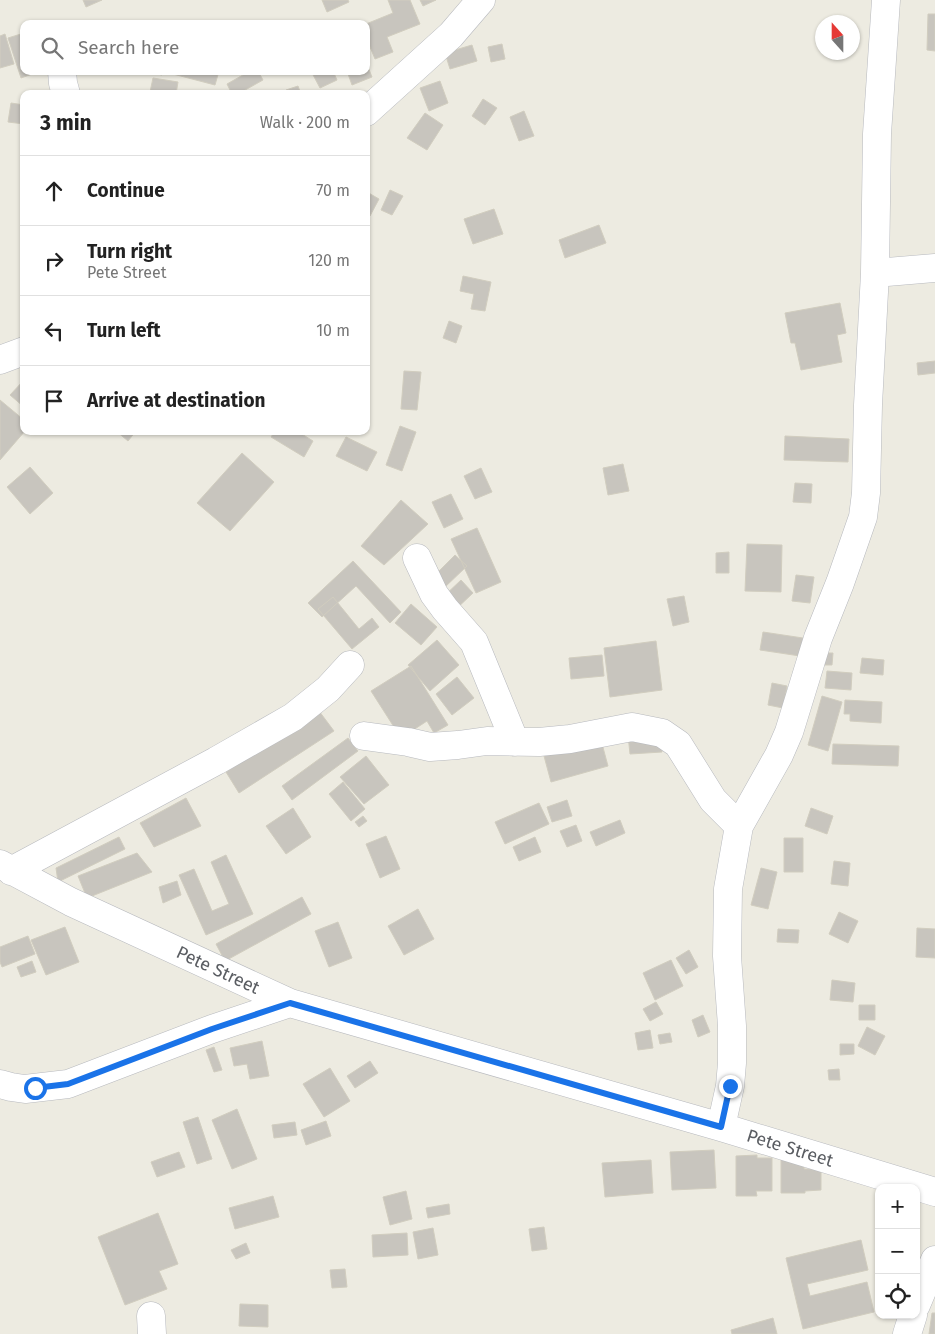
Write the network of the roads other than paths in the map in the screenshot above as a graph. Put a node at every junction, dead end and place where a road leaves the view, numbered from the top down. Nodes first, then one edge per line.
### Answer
1 (481, 0) edge
2 (886, 0) edge
3 (62, 75) edge
4 (65, 90) edge
5 (370, 108) edge
6 (935, 268) edge
7 (875, 273) junction
8 (20, 352) edge
9 (0, 360) edge
10 (417, 558) dead end
11 (350, 665) dead end
12 (364, 736) dead end
13 (515, 742) junction
14 (739, 826) junction
15 (5, 867) edge
16 (290, 1003) junction
17 (0, 1084) edge
18 (721, 1127) junction
19 (935, 1192) edge
20 (935, 1260) edge
21 (920, 1296) edge
22 (911, 1319) edge
23 (908, 1334) edge

1 - 5 street
2 - 7 street
3 - 4 street
6 - 7 street
7 - 14 street
8 - 9 street
10 - 13 street
11 - 15 street
12 - 13 street
13 - 14 street
14 - 18 street
15 - 16 street, Pete Street
16 - 17 street
16 - 18 street, Pete Street
18 - 19 street, Pete Street
20 - 21 street
22 - 23 street

